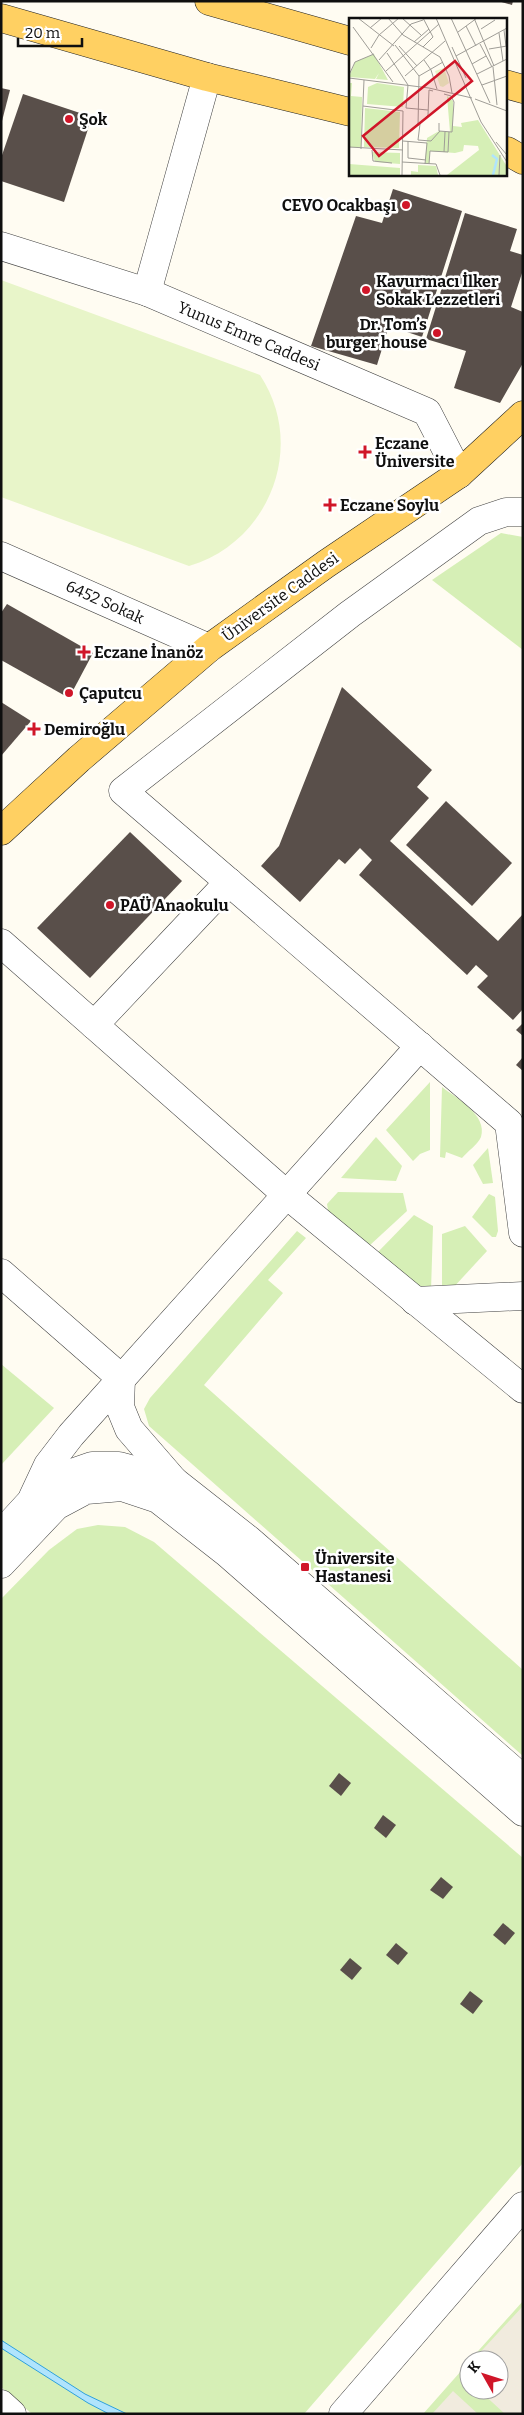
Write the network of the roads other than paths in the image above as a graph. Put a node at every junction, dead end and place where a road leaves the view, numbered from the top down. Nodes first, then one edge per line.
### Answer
1 (209, 1) edge
2 (1, 18) edge
3 (349, 41) edge
4 (207, 77) junction
5 (506, 84) edge
6 (523, 89) edge
7 (349, 112) edge
8 (1, 246) edge
9 (147, 292) junction
10 (523, 415) edge
11 (523, 440) edge
12 (459, 474) junction
13 (523, 512) edge
14 (1, 556) edge
15 (209, 648) junction
16 (1, 831) edge
17 (229, 882) junction
18 (1, 943) edge
19 (94, 1025) junction
20 (420, 1046) junction
21 (287, 1195) junction
22 (523, 1233) edge
23 (1, 1273) edge
24 (523, 1296) edge
25 (415, 1301) junction
26 (121, 1378) junction
27 (523, 1389) edge
28 (174, 1481) junction
29 (33, 1499) dead end
30 (1, 1534) edge
31 (1, 1564) edge
32 (523, 1779) edge
33 (523, 1812) edge
34 (523, 2206) edge
35 (523, 2235) edge
36 (1, 2404) edge
37 (12, 2414) edge
38 (343, 2414) edge
39 (368, 2414) edge

1 - 3 main road
2 - 4 main road
4 - 7 main road
4 - 9 street
5 - 6 main road
8 - 9 street, Yunus Emre Caddesi
9 - 12 street, Yunus Emre Caddesi
10 - 12 main road, Üniversite Caddesi
11 - 12 main road
12 - 15 main road, Üniversite Caddesi
13 - 17 street
14 - 15 street, 6452 Sokak
15 - 16 main road, Üniversite Caddesi
17 - 19 street
17 - 20 street
18 - 19 street
19 - 21 street
20 - 21 street
20 - 22 street
21 - 25 street
21 - 26 street
23 - 26 street
24 - 25 street
25 - 27 street
26 - 28 street
26 - 29 street
28 - 30 street
28 - 32 street
31 - 33 street
34 - 38 street
35 - 39 street
36 - 37 street

